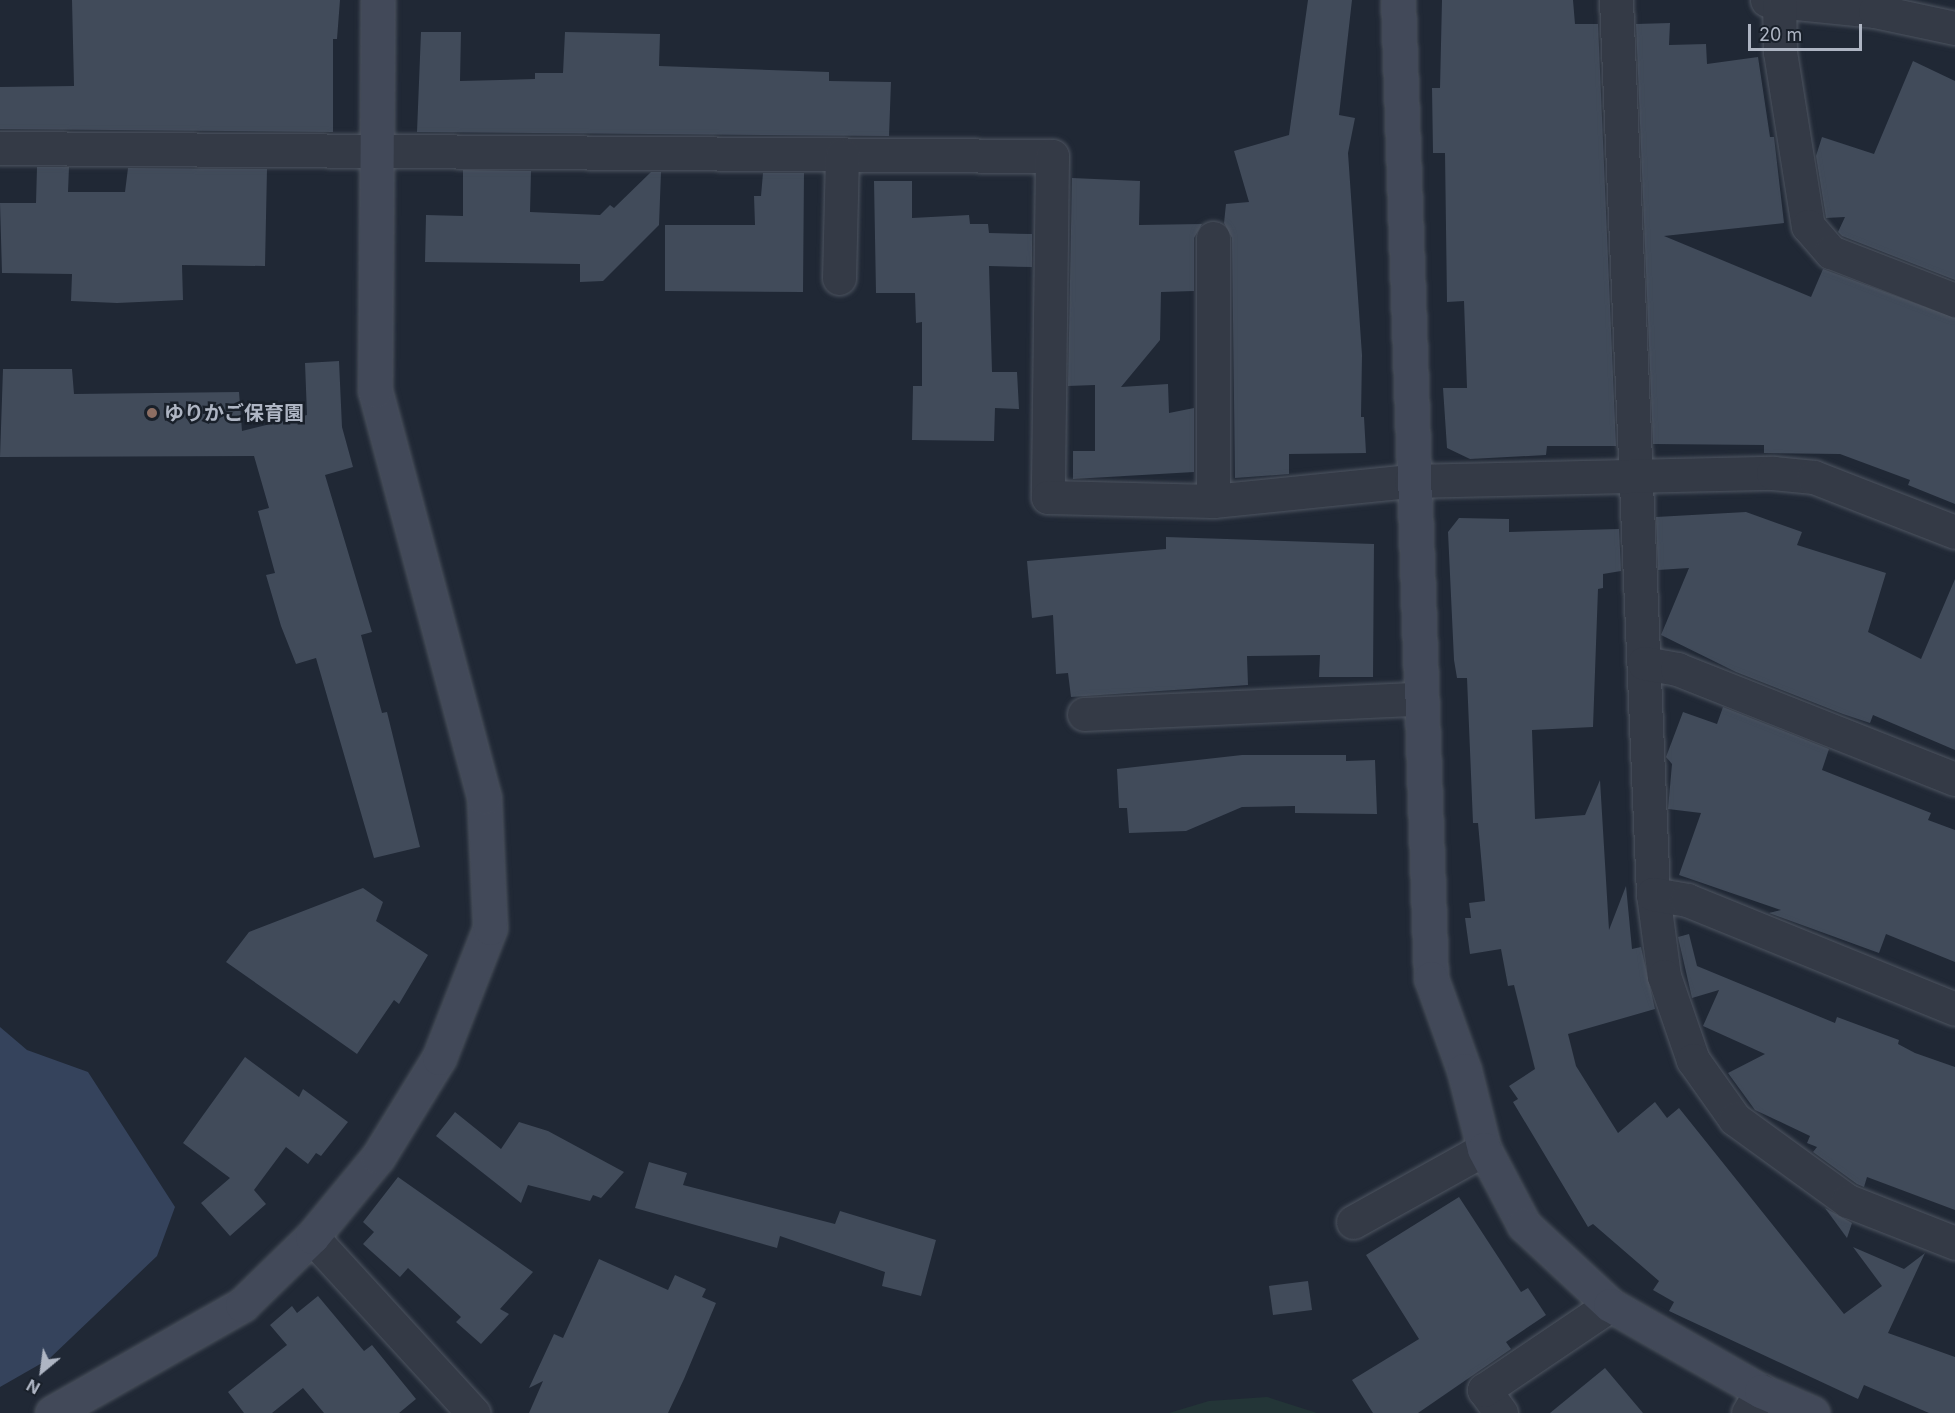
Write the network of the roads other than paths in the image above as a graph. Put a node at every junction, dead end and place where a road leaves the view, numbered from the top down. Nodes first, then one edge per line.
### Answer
1 (378, 0) edge
2 (1398, 0) edge
3 (1616, 0) edge
4 (1775, 1) edge
5 (1955, 28) edge
6 (0, 148) edge
7 (377, 152) junction
8 (842, 155) junction
9 (1213, 238) dead end
10 (839, 278) dead end
11 (1955, 300) edge
12 (1633, 480) junction
13 (1411, 481) junction
14 (1213, 501) junction
15 (1955, 532) edge
16 (1644, 663) junction
17 (1418, 699) junction
18 (1084, 714) dead end
19 (1955, 779) edge
20 (1653, 894) junction
21 (1955, 1009) edge
22 (1484, 1149) junction
23 (1353, 1222) dead end
24 (312, 1237) junction
25 (1955, 1244) edge
26 (1610, 1305) junction
27 (1754, 1402) edge
28 (51, 1413) edge
29 (473, 1413) edge
30 (1501, 1413) edge
31 (1812, 1413) edge

1 - 7 street
2 - 13 street
3 - 12 street
4 - 5 street
4 - 11 street
6 - 7 street
7 - 8 street
7 - 24 street
8 - 10 street
8 - 14 street
9 - 14 street
12 - 13 street
12 - 15 street
12 - 16 street
13 - 14 street
13 - 17 street
16 - 19 street
16 - 20 street
17 - 18 street
17 - 22 street
20 - 21 street
20 - 25 street
22 - 23 street
22 - 26 street
24 - 28 street
24 - 29 street
26 - 27 street
26 - 30 street
27 - 31 street

